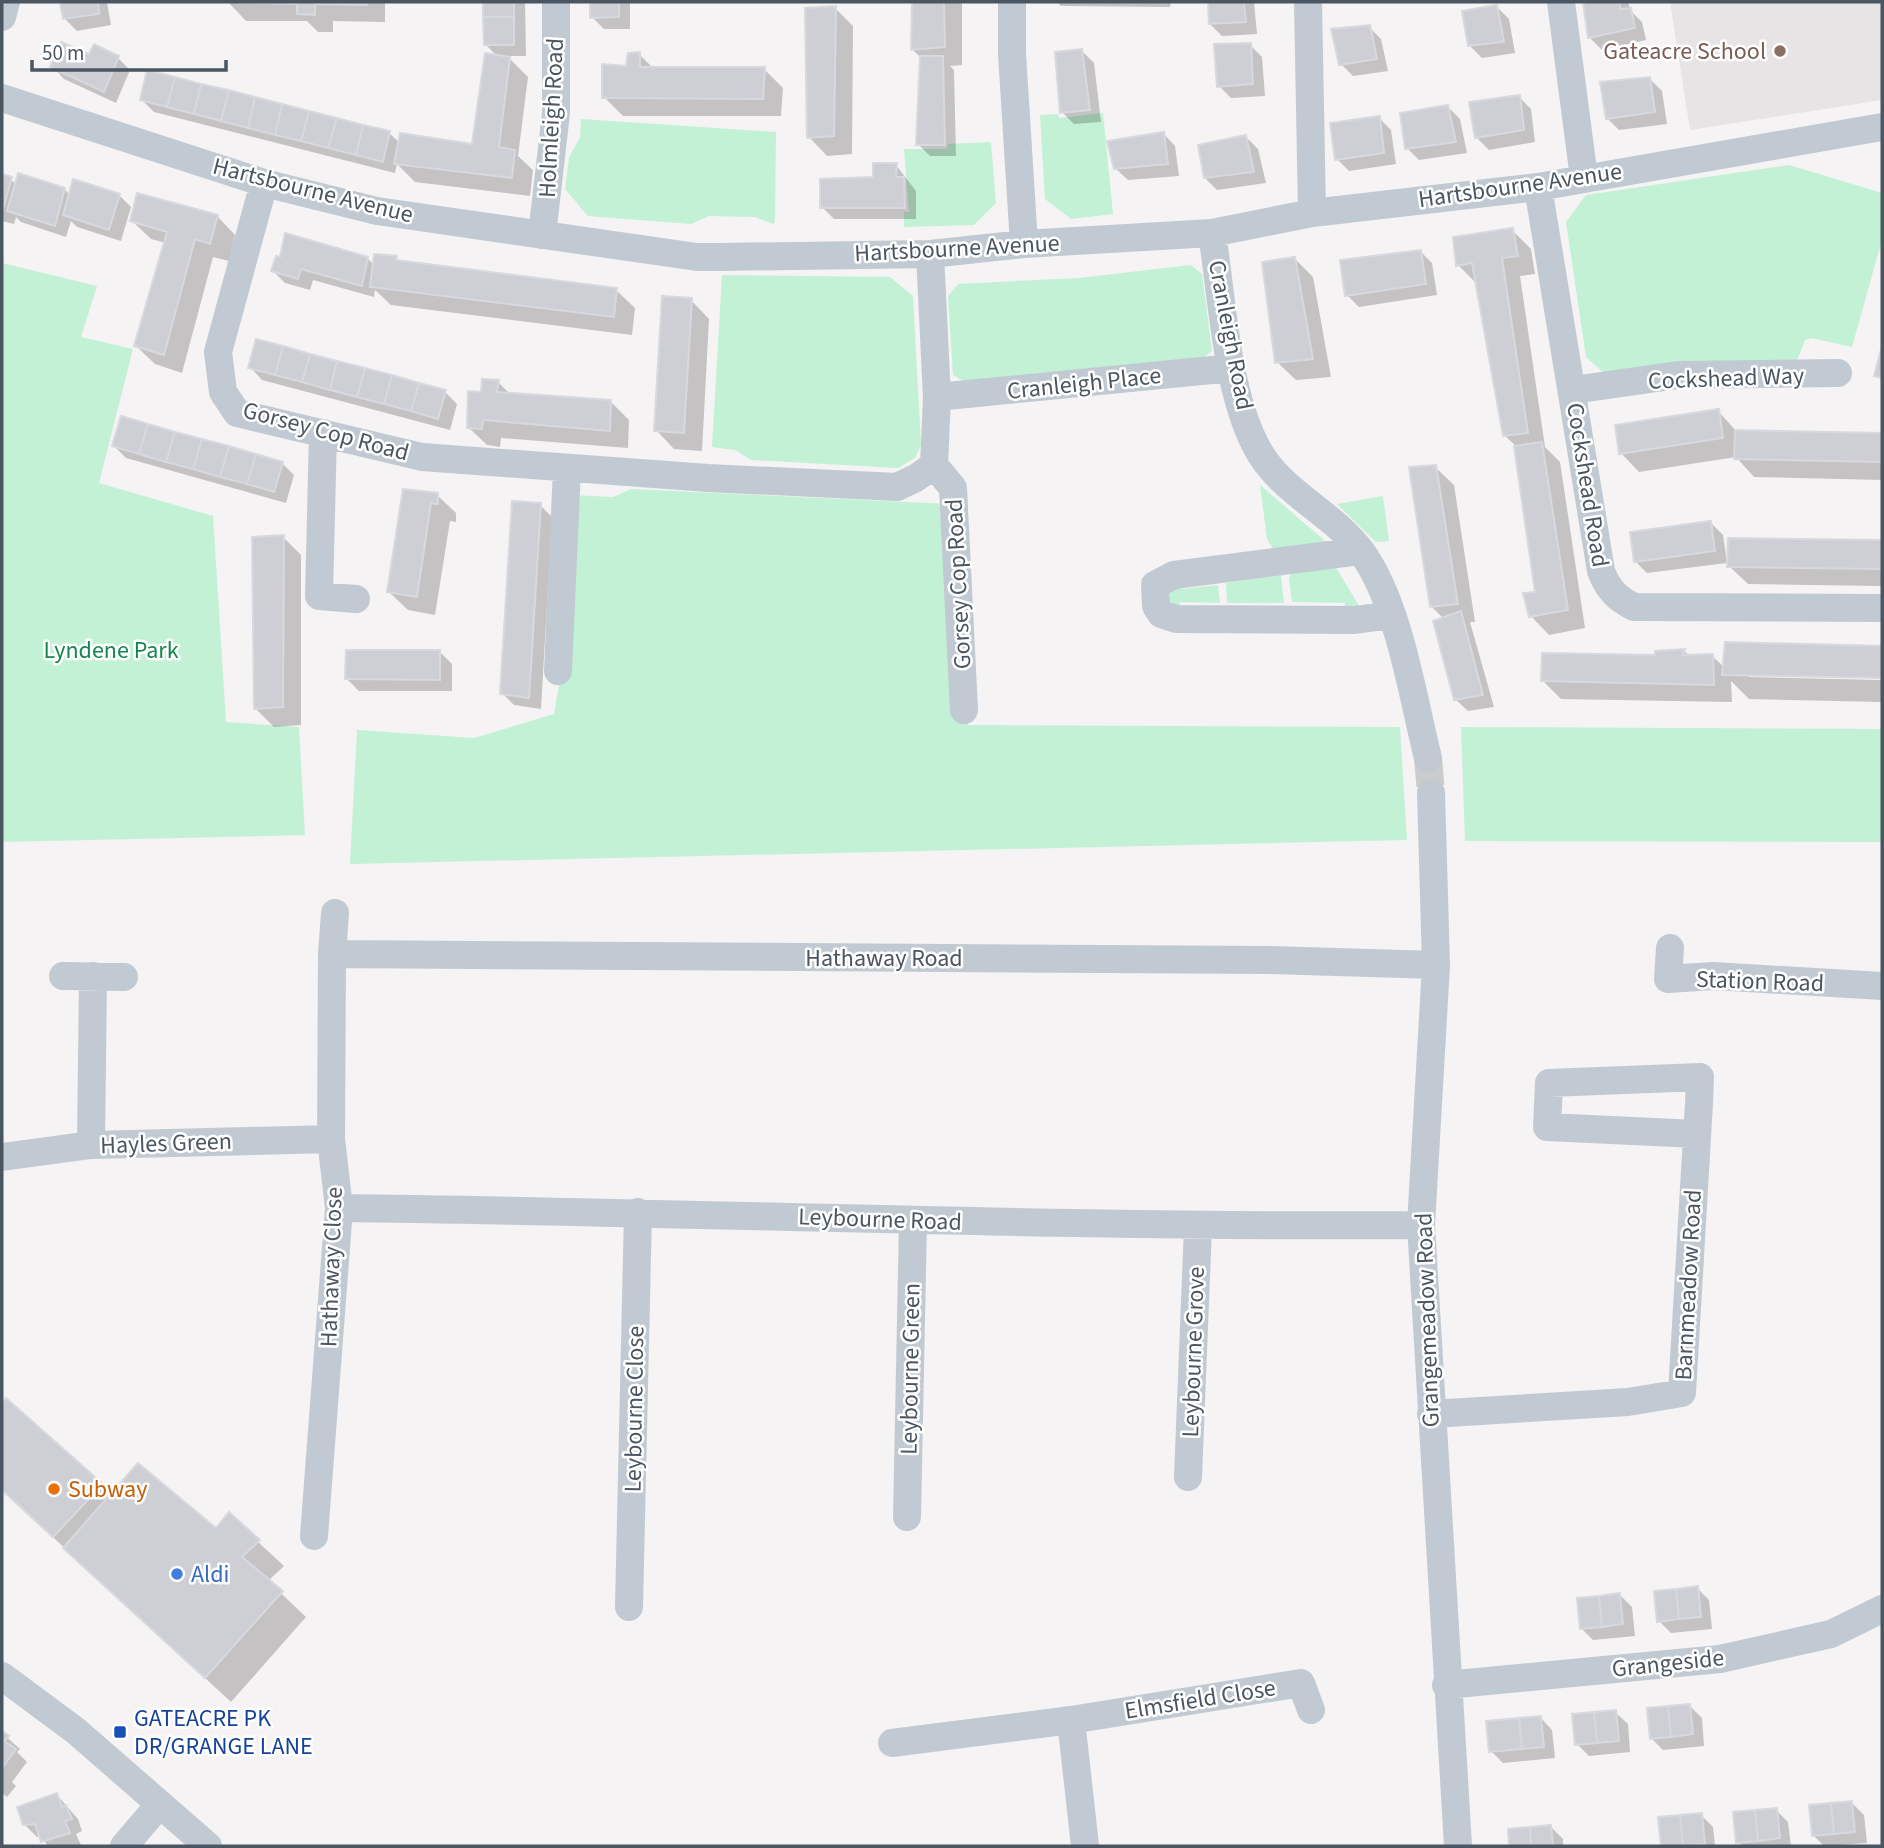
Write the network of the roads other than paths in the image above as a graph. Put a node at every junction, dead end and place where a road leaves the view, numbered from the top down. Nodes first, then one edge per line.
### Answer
1 (6, 2) edge
2 (556, 2) edge
3 (1012, 2) edge
4 (1308, 2) edge
5 (1561, 2) edge
6 (2, 17) edge
7 (2, 98) edge
8 (1882, 127) edge
9 (1584, 178) junction
10 (264, 183) junction
11 (1538, 187) junction
12 (1312, 213) junction
13 (1212, 233) junction
14 (542, 235) junction
15 (1024, 244) junction
16 (930, 254) junction
17 (1232, 368) junction
18 (1838, 373) dead end
19 (1573, 390) junction
20 (937, 397) junction
21 (323, 433) junction
22 (934, 465) junction
23 (567, 468) junction
24 (1360, 551) junction
25 (356, 599) dead end
26 (1882, 608) edge
27 (1392, 615) junction
28 (558, 671) dead end
29 (964, 710) dead end
30 (1428, 758) tunnel mouth
31 (1431, 793) tunnel mouth
32 (335, 913) dead end
33 (1670, 948) dead end
34 (332, 954) junction
35 (1436, 965) junction
36 (63, 976) dead end
37 (93, 976) junction
38 (124, 977) dead end
39 (1882, 986) edge
40 (1696, 1134) junction
41 (331, 1139) junction
42 (90, 1145) junction
43 (2, 1157) edge
44 (339, 1208) junction
45 (638, 1212) junction
46 (914, 1221) junction
47 (1420, 1225) junction
48 (1198, 1227) junction
49 (1431, 1414) junction
50 (1188, 1477) dead end
51 (908, 1517) dead end
52 (314, 1536) dead end
53 (629, 1607) dead end
54 (1882, 1609) edge
55 (2, 1676) edge
56 (1446, 1685) junction
57 (1311, 1710) dead end
58 (1071, 1720) junction
59 (892, 1743) dead end
60 (160, 1804) junction
61 (124, 1846) edge
62 (208, 1846) edge
63 (1085, 1846) edge
64 (1458, 1846) edge

1 - 6 street
2 - 14 street, Holmleigh Road
3 - 15 street
4 - 12 street
5 - 9 street
7 - 10 street, Hartsbourne Avenue
8 - 9 street, Hartsbourne Avenue
9 - 11 street, Hartsbourne Avenue
10 - 14 street, Hartsbourne Avenue
10 - 21 street, Gorsey Cop Road
11 - 12 street, Hartsbourne Avenue
11 - 19 street, Cockshead Road
12 - 13 street, Hartsbourne Avenue
13 - 15 street, Hartsbourne Avenue
13 - 17 street, Cranleigh Road
14 - 16 street, Hartsbourne Avenue
15 - 16 street, Hartsbourne Avenue
16 - 20 street, Gorsey Cop Road
17 - 20 street, Cranleigh Place
17 - 24 street, Cranleigh Road
18 - 19 street, Cockshead Way
19 - 26 street, Cockshead Road
20 - 22 street, Gorsey Cop Road
21 - 23 street, Gorsey Cop Road
21 - 25 street
22 - 23 street, Gorsey Cop Road
22 - 29 street, Gorsey Cop Road
23 - 28 street
24 - 27 street, Cranleigh Road
24 - 27 street
27 - 30 street, Cranleigh Road
31 - 35 street, Grangemeadow Road
32 - 34 street, Hathaway Close
33 - 39 street, Station Road
34 - 35 street, Hathaway Road
34 - 41 street, Hathaway Close
35 - 47 street, Grangemeadow Road
36 - 37 street
37 - 38 street
37 - 42 street
40 - 40 street, Barnmeadow Road
40 - 49 street, Barnmeadow Road
41 - 42 street, Hayles Green
41 - 44 street, Hathaway Close
42 - 43 street, Hayles Green
44 - 45 street, Leybourne Road
44 - 52 street, Hathaway Close
45 - 46 street, Leybourne Road
45 - 53 street, Leybourne Close
46 - 48 street, Leybourne Road
46 - 51 street, Leybourne Green
47 - 48 street, Leybourne Road
47 - 49 street, Grangemeadow Road
48 - 50 street, Leybourne Grove
49 - 56 street, Grangemeadow Road
54 - 56 street, Grangeside
55 - 60 street
56 - 64 street, Grangemeadow Road
57 - 58 street, Elmsfield Close
58 - 59 street, Elmsfield Close
58 - 63 street
60 - 61 street
60 - 62 street

